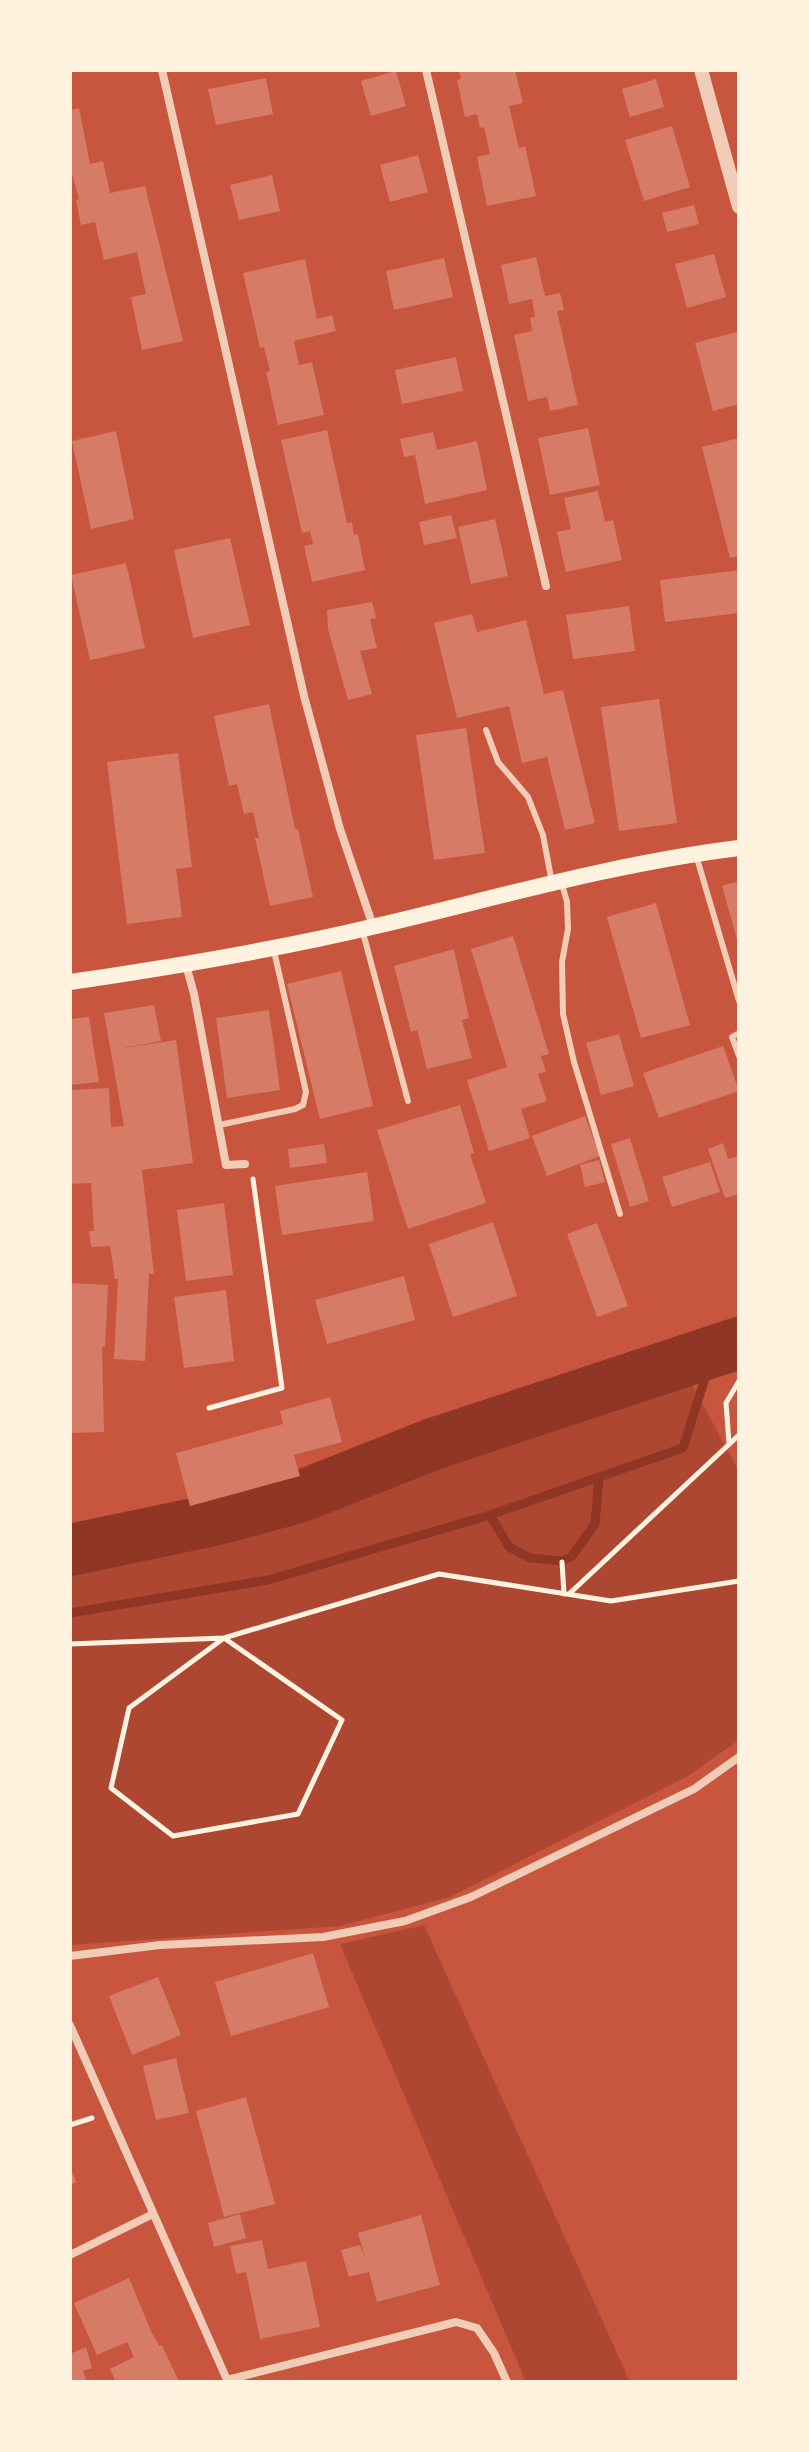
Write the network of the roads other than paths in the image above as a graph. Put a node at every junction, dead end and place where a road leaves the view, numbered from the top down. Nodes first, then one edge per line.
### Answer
1 (162, 70) edge
2 (426, 70) edge
3 (701, 70) edge
4 (739, 207) edge
5 (546, 586) dead end
6 (486, 730) dead end
7 (739, 848) edge
8 (696, 855) junction
9 (556, 882) junction
10 (368, 928) junction
11 (273, 948) junction
12 (186, 965) junction
13 (70, 982) edge
14 (739, 1001) edge
15 (739, 1033) edge
16 (739, 1056) edge
17 (408, 1101) dead end
18 (219, 1125) junction
19 (245, 1164) road end
20 (620, 1214) dead end
21 (739, 1757) edge
22 (70, 1956) edge
23 (70, 2025) edge
24 (153, 2214) junction
25 (70, 2255) edge
26 (228, 2381) edge
27 (507, 2382) edge

1 - 10 street
2 - 5 street
3 - 4 street
6 - 9 lane
7 - 8 main road
8 - 9 main road
8 - 14 lane
9 - 10 main road
9 - 20 lane
10 - 11 main road
10 - 17 lane
11 - 12 main road
11 - 18 lane
12 - 13 main road
12 - 18 street
15 - 16 lane
18 - 19 street
21 - 22 street
23 - 24 street
24 - 25 street
24 - 26 street
26 - 27 street

